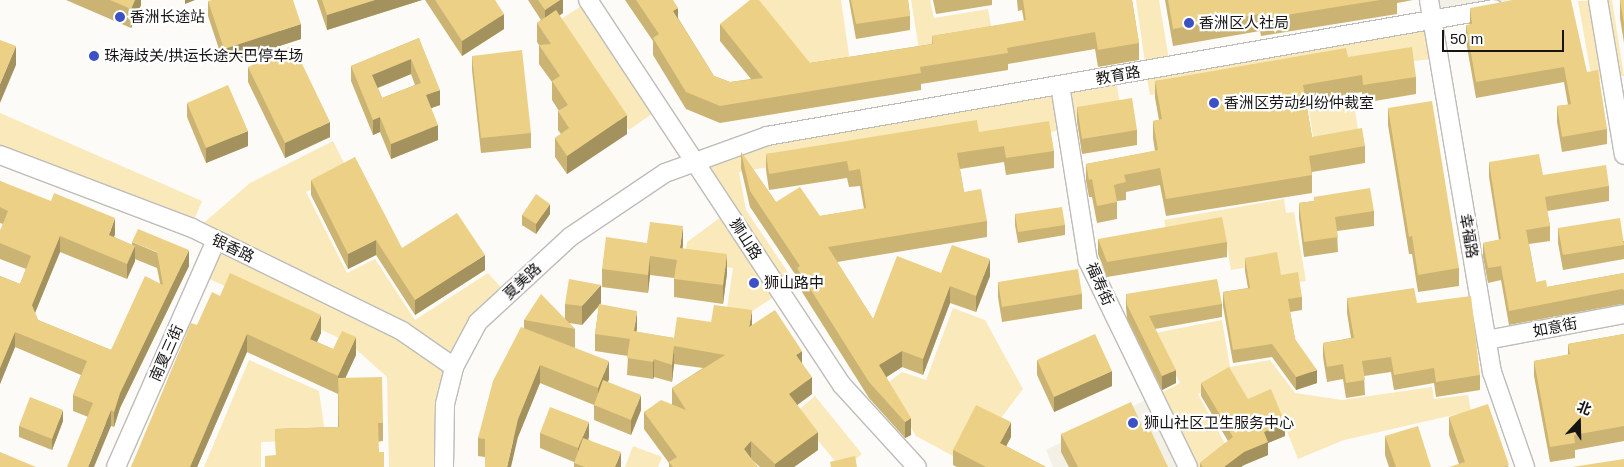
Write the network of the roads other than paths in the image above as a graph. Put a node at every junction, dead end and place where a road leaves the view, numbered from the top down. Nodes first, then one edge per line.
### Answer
1 (588, 0) edge
2 (1429, 0) edge
3 (1598, 0) edge
4 (1516, 5) edge
5 (1432, 20) junction
6 (1060, 85) junction
7 (0, 155) edge
8 (1624, 155) edge
9 (695, 160) junction
10 (216, 240) junction
11 (1624, 314) edge
12 (1487, 340) junction
13 (454, 367) junction
14 (116, 467) edge
15 (444, 467) edge
16 (917, 467) edge
17 (1188, 467) edge
18 (1525, 467) edge

1 - 9 street, 狮山路
2 - 5 street, 幸福路
3 - 8 street
4 - 5 street, 教育路
5 - 6 street, 教育路
5 - 12 street, 幸福路
6 - 9 street, 教育路
6 - 17 street, 福寿街
7 - 10 street, 银香路
9 - 13 street, 夏美路
9 - 16 street, 狮山路
10 - 13 street, 银香路
10 - 14 street, 南夏三街
11 - 12 street, 如意街
12 - 18 street, 幸福路
13 - 15 street, 夏美路

